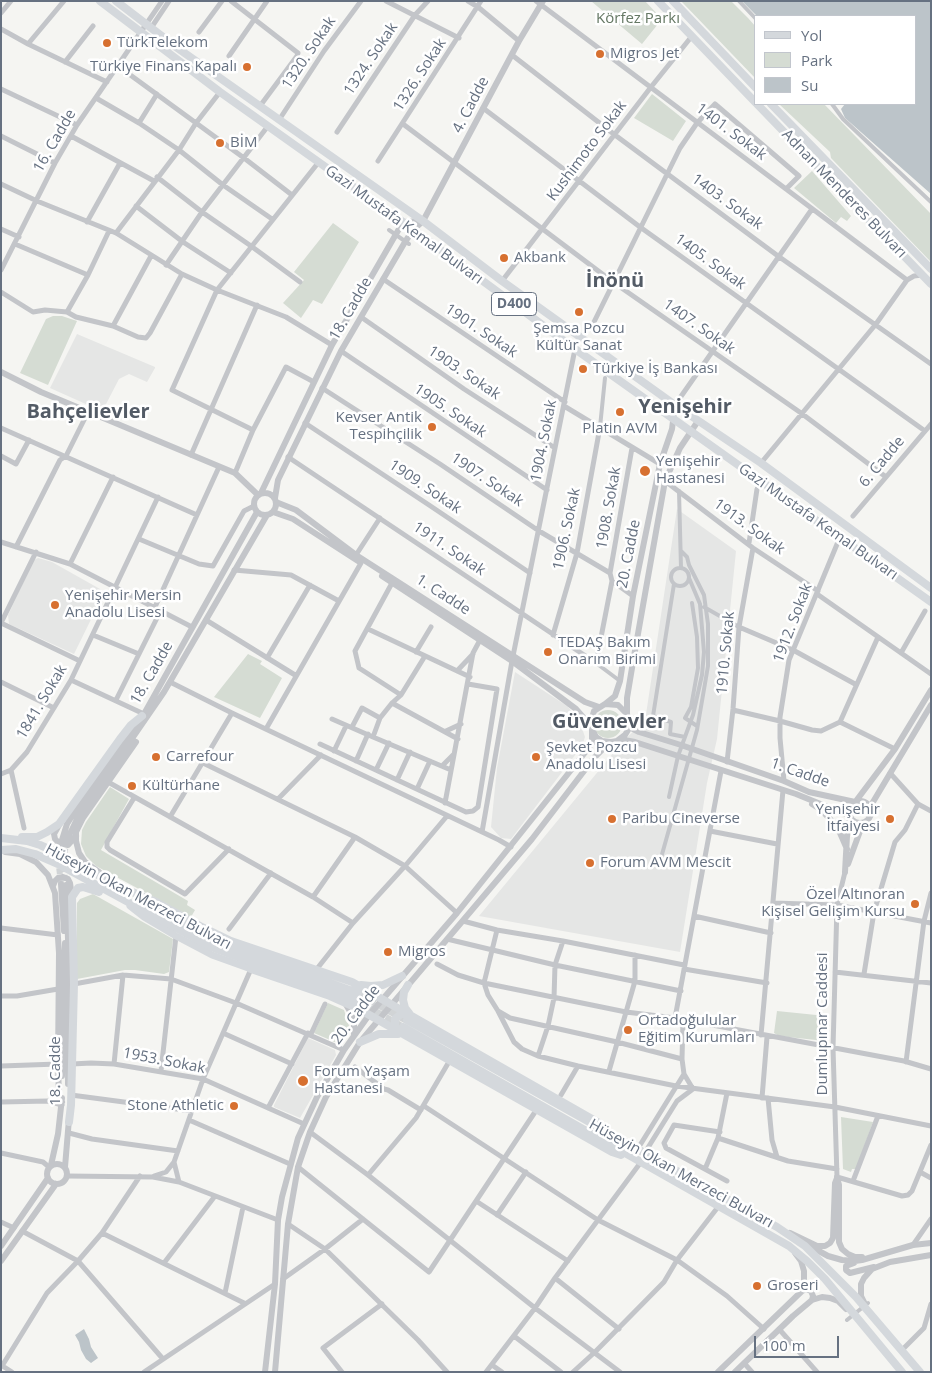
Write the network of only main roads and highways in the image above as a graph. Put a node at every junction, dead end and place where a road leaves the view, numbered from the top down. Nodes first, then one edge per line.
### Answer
1 (100, 1) edge
2 (116, 1) edge
3 (658, 1) edge
4 (673, 1) edge
5 (754, 86) edge
6 (754, 101) edge
7 (758, 105) edge
8 (772, 105) edge
9 (931, 269) edge
10 (931, 284) edge
11 (931, 588) edge
12 (931, 602) edge
13 (143, 715) road end
14 (5, 838) edge
15 (1, 851) edge
16 (113, 884) junction
17 (114, 895) junction
18 (121, 899) junction
19 (251, 969) joint
20 (402, 976) road end
21 (352, 982) junction
22 (408, 985) road end
23 (359, 994) junction
24 (357, 1008) junction
25 (406, 1025) junction
26 (356, 1040) road end
27 (68, 1122) road end
28 (639, 1161) junction
29 (902, 1372) edge
30 (920, 1372) edge

1 - 12 main road, Gazi Mustafa Kemal Bulvarı / D400
2 - 11 main road, Gazi Mustafa Kemal Bulvarı / D400
3 - 6 main road, Adnan Menderes Bulvarı
4 - 5 main road
7 - 10 main road, Adnan Menderes Bulvarı
8 - 9 main road, Adnan Menderes Bulvarı
13 - 14 main road
14 - 16 main road, Hüseyin Okan Merzeci Bulvarı
15 - 17 main road, Hüseyin Okan Merzeci Bulvarı
16 - 21 main road
16 - 23 main road, Hüseyin Okan Merzeci Bulvarı
17 - 18 main road, Hüseyin Okan Merzeci Bulvarı
17 - 27 main road
18 - 19 main road
18 - 23 main road, Hüseyin Okan Merzeci Bulvarı
19 - 24 main road
20 - 21 main road
21 - 23 main road
22 - 25 main road
23 - 24 main road
23 - 25 main road
24 - 25 main road
25 - 26 main road
25 - 28 main road, Hüseyin Okan Merzeci Bulvarı
25 - 28 main road
25 - 30 main road, Hüseyin Okan Merzeci Bulvarı
28 - 29 main road, Hüseyin Okan Merzeci Bulvarı

